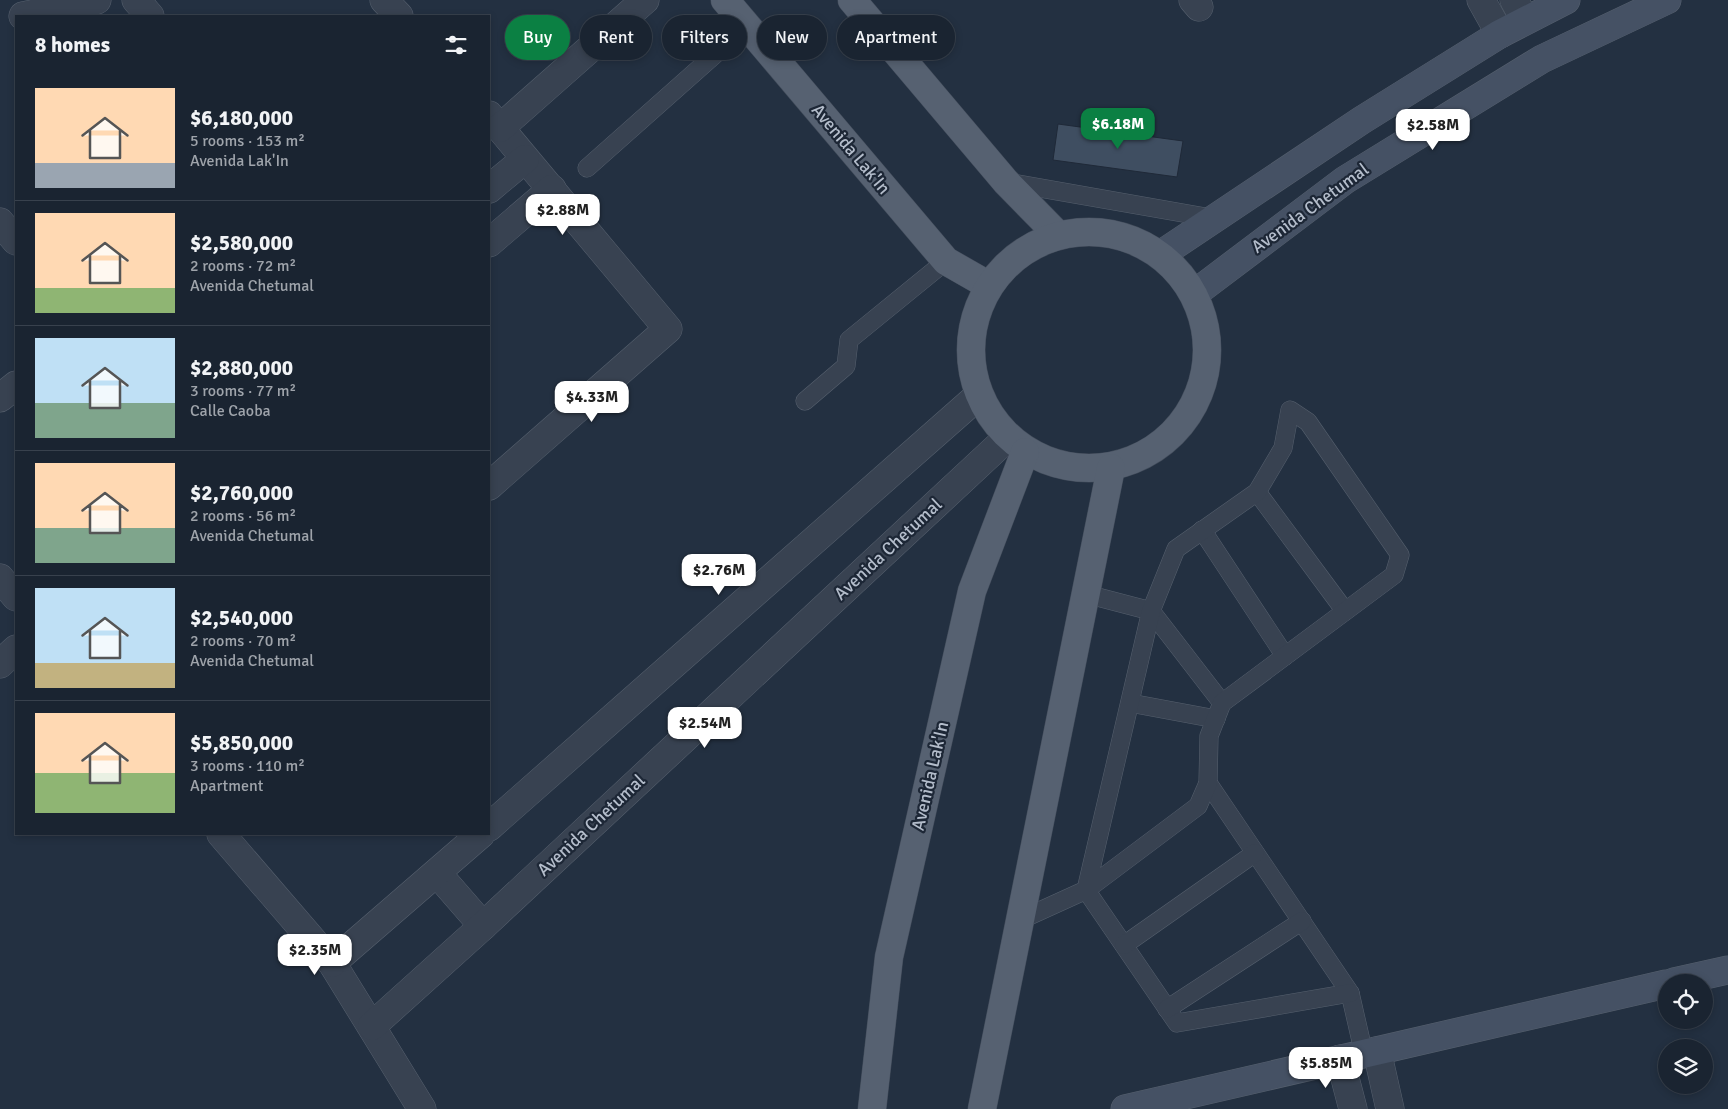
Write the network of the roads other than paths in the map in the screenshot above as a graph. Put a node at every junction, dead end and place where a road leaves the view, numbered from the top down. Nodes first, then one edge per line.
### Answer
1 (97, 0) edge
2 (136, 0) edge
3 (384, 0) edge
4 (645, 0) edge
5 (725, 0) edge
6 (852, 0) edge
7 (1481, 0) edge
8 (1566, 0) edge
9 (1667, 0) edge
10 (1519, 10) edge
11 (29, 15) edge
12 (149, 15) edge
13 (398, 15) edge
14 (738, 15) edge
15 (15, 18) edge
16 (0, 22) edge
17 (747, 26) edge
18 (1500, 34) junction
19 (709, 60) edge
20 (494, 122) edge
21 (525, 159) junction
22 (587, 168) dead end
23 (1006, 182) junction
24 (490, 188) edge
25 (552, 189) junction
26 (1217, 218) junction
27 (0, 222) edge
28 (1058, 236) junction
29 (15, 240) edge
30 (490, 242) edge
31 (1160, 255) junction
32 (946, 261) junction
33 (988, 285) junction
34 (1194, 294) junction
35 (15, 385) edge
36 (978, 396) junction
37 (0, 398) edge
38 (804, 401) dead end
39 (1016, 445) junction
40 (1111, 468) junction
41 (490, 485) edge
42 (1257, 492) junction
43 (1202, 530) junction
44 (0, 578) edge
45 (1086, 594) junction
46 (15, 596) edge
47 (1151, 611) junction
48 (1346, 611) junction
49 (15, 650) edge
50 (1285, 656) junction
51 (0, 664) edge
52 (1130, 703) junction
53 (1219, 711) junction
54 (1208, 783) junction
55 (490, 826) edge
56 (221, 835) edge
57 (480, 835) edge
58 (1255, 852) junction
59 (436, 873) junction
60 (1086, 890) junction
61 (1020, 920) junction
62 (1302, 921) junction
63 (483, 926) junction
64 (1124, 945) junction
65 (332, 963) junction
66 (1728, 970) edge
67 (1710, 974) edge
68 (1658, 986) edge
69 (1350, 993) junction
70 (1167, 1009) junction
71 (372, 1026) junction
72 (1360, 1055) junction
73 (422, 1109) edge
74 (872, 1109) edge
75 (982, 1109) edge
76 (1125, 1109) edge
77 (1353, 1109) edge
78 (1390, 1109) edge

1 - 11 street
2 - 12 street
3 - 13 street
4 - 20 street
5 - 14 main road, Avenida Lak'In
6 - 23 main road
7 - 18 street
8 - 10 main road
9 - 34 main road, Avenida Chetumal
10 - 18 main road
15 - 16 street
17 - 32 main road, Avenida Lak'In
18 - 26 main road
19 - 22 lane
20 - 21 street
21 - 24 street
21 - 25 street
23 - 26 lane
23 - 28 main road
25 - 30 street
25 - 41 street
26 - 31 main road
27 - 29 street
28 - 31 main road
28 - 33 main road
31 - 34 main road
32 - 33 main road, Avenida Lak'In
32 - 38 lane
33 - 36 main road
34 - 40 main road
35 - 37 street
36 - 39 main road
36 - 55 street
39 - 40 main road
39 - 63 street, Avenida Chetumal
39 - 74 main road, Avenida Lak'In
40 - 45 main road
42 - 43 lane
42 - 48 lane
42 - 48 lane
43 - 47 lane
43 - 50 lane
44 - 46 street
45 - 47 lane
45 - 61 main road
47 - 52 lane
47 - 53 lane
48 - 50 lane
49 - 51 street
50 - 53 lane
52 - 53 lane
52 - 60 lane
53 - 54 lane
54 - 58 lane
54 - 60 lane
56 - 65 street
57 - 59 street
58 - 62 lane
58 - 64 lane
59 - 63 street
59 - 65 street
60 - 61 lane
60 - 64 lane
61 - 75 main road
62 - 69 lane
62 - 70 lane
63 - 71 street, Avenida Chetumal
64 - 70 lane
65 - 71 street
66 - 67 main road
68 - 72 main road
69 - 70 lane
69 - 72 lane
71 - 73 street
72 - 76 main road
72 - 77 street
72 - 78 street

